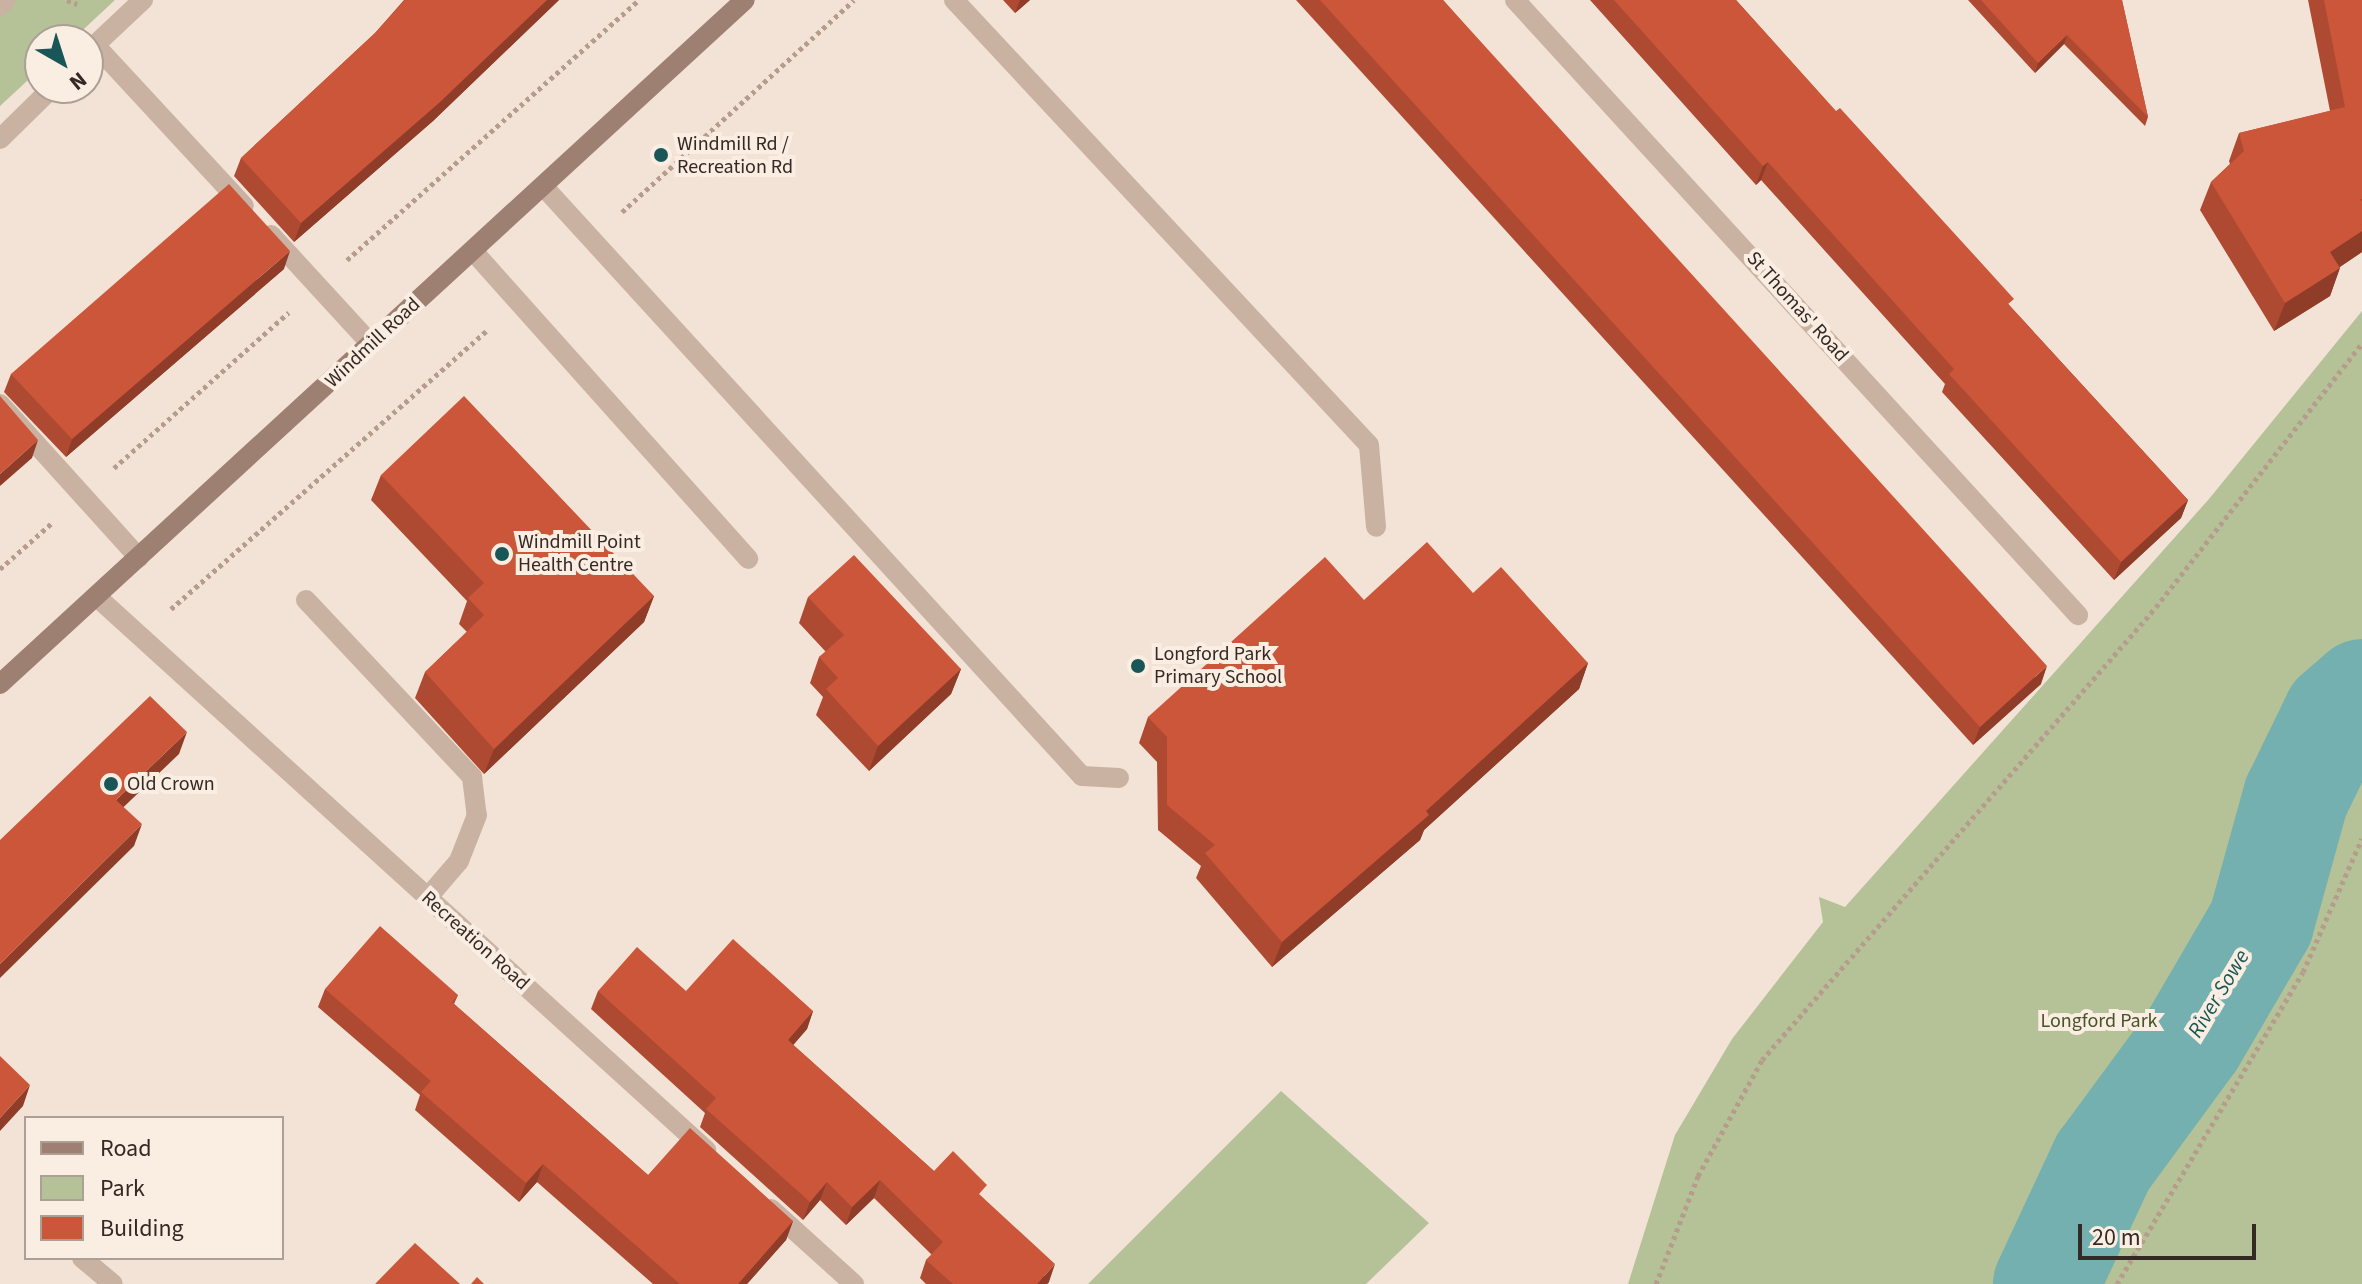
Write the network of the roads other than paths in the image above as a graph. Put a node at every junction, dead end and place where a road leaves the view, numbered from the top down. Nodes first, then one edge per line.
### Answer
1 (6, 0) edge
2 (143, 0) edge
3 (745, 0) edge
4 (954, 0) edge
5 (1515, 0) edge
6 (0, 6) edge
7 (104, 37) edge
8 (104, 62) edge
9 (36, 104) edge
10 (0, 139) edge
11 (543, 186) junction
12 (473, 251) junction
13 (371, 344) junction
14 (0, 404) edge
15 (1376, 527) dead end
16 (139, 558) junction
17 (748, 559) dead end
18 (97, 597) junction
19 (306, 600) dead end
20 (2078, 615) dead end
21 (0, 684) edge
22 (1119, 778) dead end
23 (428, 897) junction
24 (724, 1166) edge
25 (759, 1198) edge
26 (84, 1260) edge
27 (113, 1284) edge
28 (854, 1284) edge

1 - 6 street
2 - 7 street
3 - 11 street, Windmill Road
4 - 15 street
5 - 20 street, St Thomas' Road
8 - 13 street
9 - 10 street
11 - 12 street, Windmill Road
11 - 22 street
12 - 13 street, Windmill Road
12 - 17 street
13 - 16 street, Windmill Road
14 - 16 street
16 - 18 street, Windmill Road
18 - 21 street, Windmill Road
18 - 23 street, Recreation Road
19 - 23 street
23 - 24 street, Recreation Road
25 - 28 street
26 - 27 street

